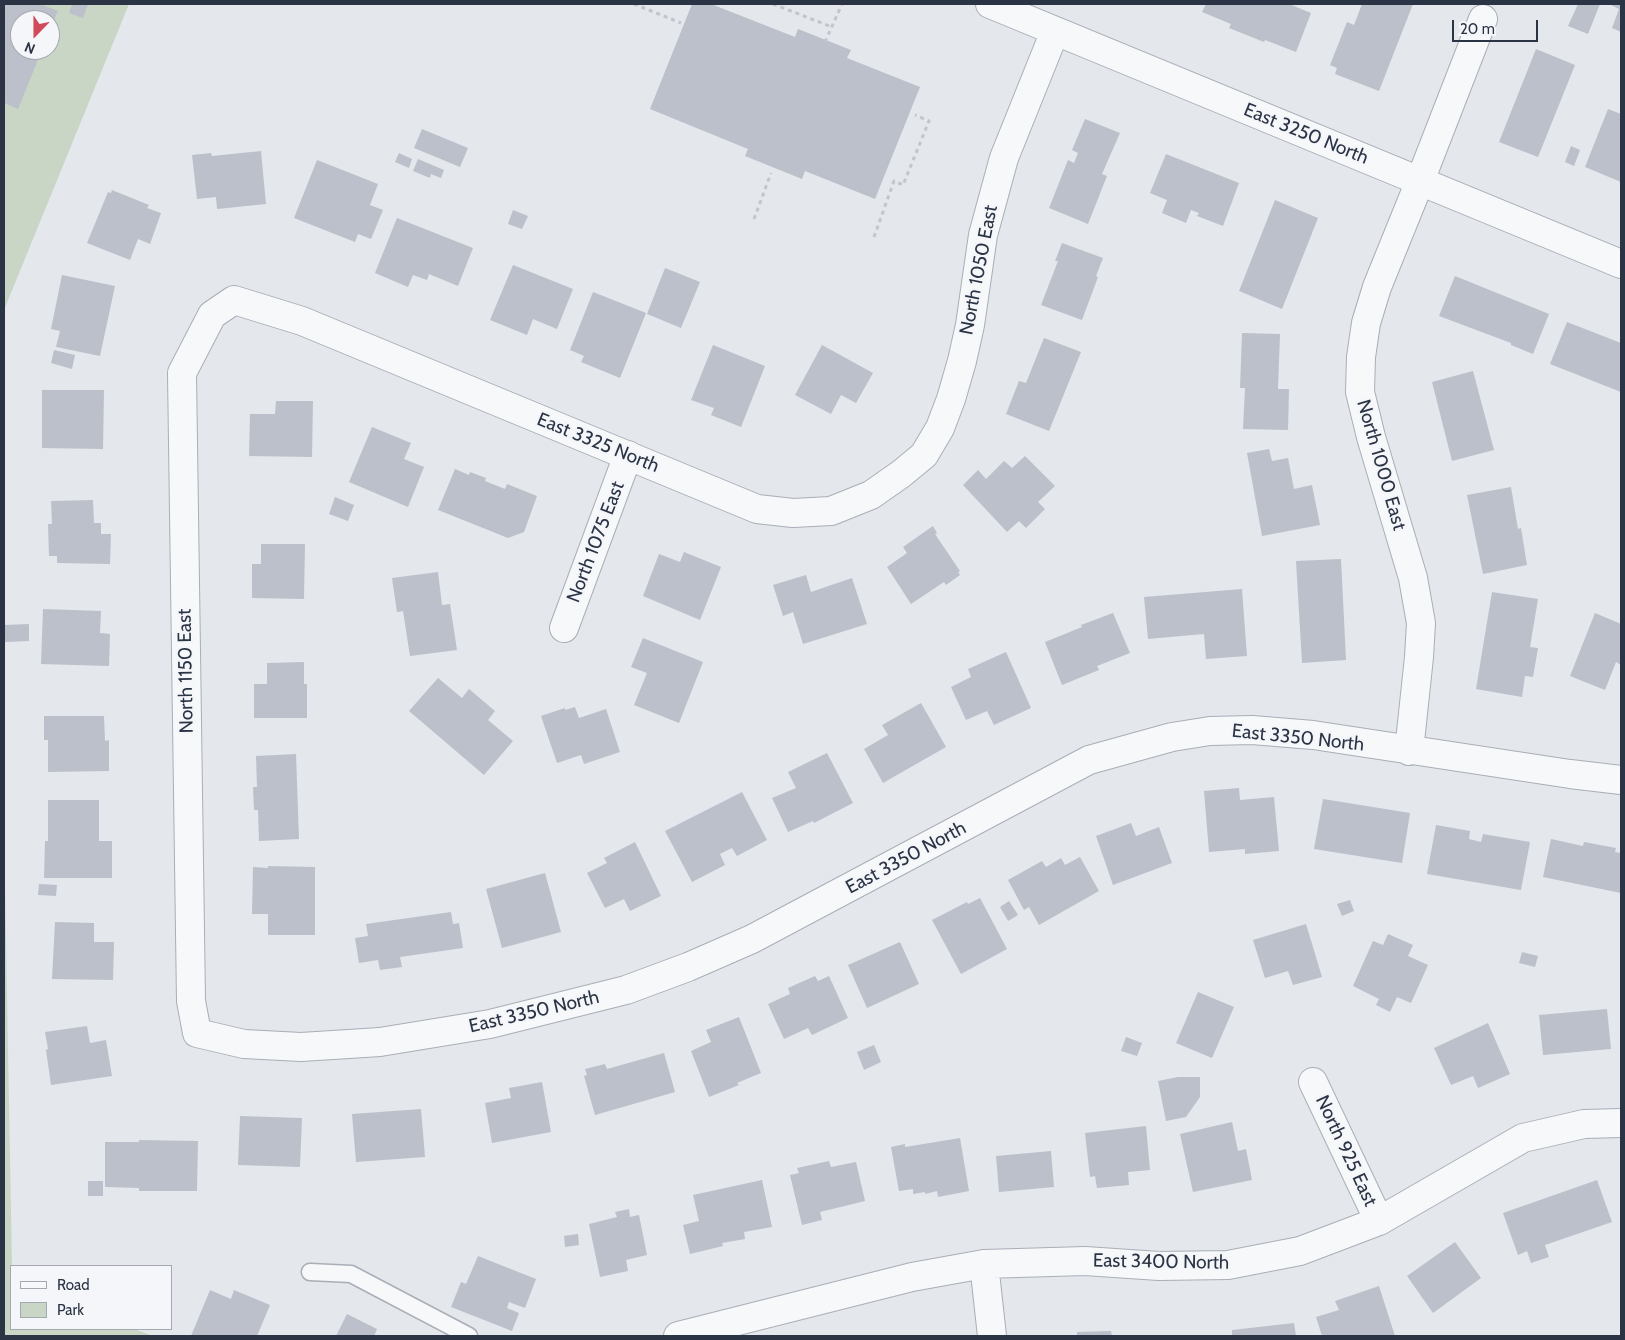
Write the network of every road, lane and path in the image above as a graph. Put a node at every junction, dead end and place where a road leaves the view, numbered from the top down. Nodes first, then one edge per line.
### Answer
1 (634, 4) edge
2 (773, 4) edge
3 (842, 4) edge
4 (990, 4) edge
5 (1483, 19) dead end
6 (681, 23) dead end
7 (832, 27) junction
8 (1055, 31) junction
9 (825, 42) dead end
10 (915, 115) dead end
11 (771, 173) dead end
12 (1420, 181) junction
13 (754, 219) dead end
14 (874, 238) dead end
15 (1621, 264) edge
16 (212, 315) joint
17 (951, 399) joint
18 (628, 456) junction
19 (564, 628) dead end
20 (1409, 751) junction
21 (1621, 780) edge
22 (197, 1033) joint
23 (1313, 1082) dead end
24 (1621, 1123) edge
25 (1379, 1221) junction
26 (984, 1264) junction
27 (310, 1272) dead end
28 (469, 1336) edge
29 (678, 1336) edge
30 (992, 1336) edge

1 - 6 path
2 - 7 path
3 - 7 path
4 - 8 street, East 3250 North
5 - 12 street, North 1000 East
7 - 9 path
8 - 12 street, East 3250 North
8 - 17 street, North 1050 East
10 - 14 path
11 - 13 path
12 - 15 street, East 3250 North
12 - 20 street, North 1000 East
16 - 18 street, East 3325 North
16 - 22 street, North 1150 East
17 - 18 street, East 3325 North
18 - 19 street, North 1075 East
20 - 21 street, East 3350 North
20 - 22 street, East 3350 North
23 - 25 street, North 925 East
24 - 25 street, East 3400 North
25 - 26 street, East 3400 North
26 - 29 street, East 3400 North
26 - 30 street
27 - 28 lane

